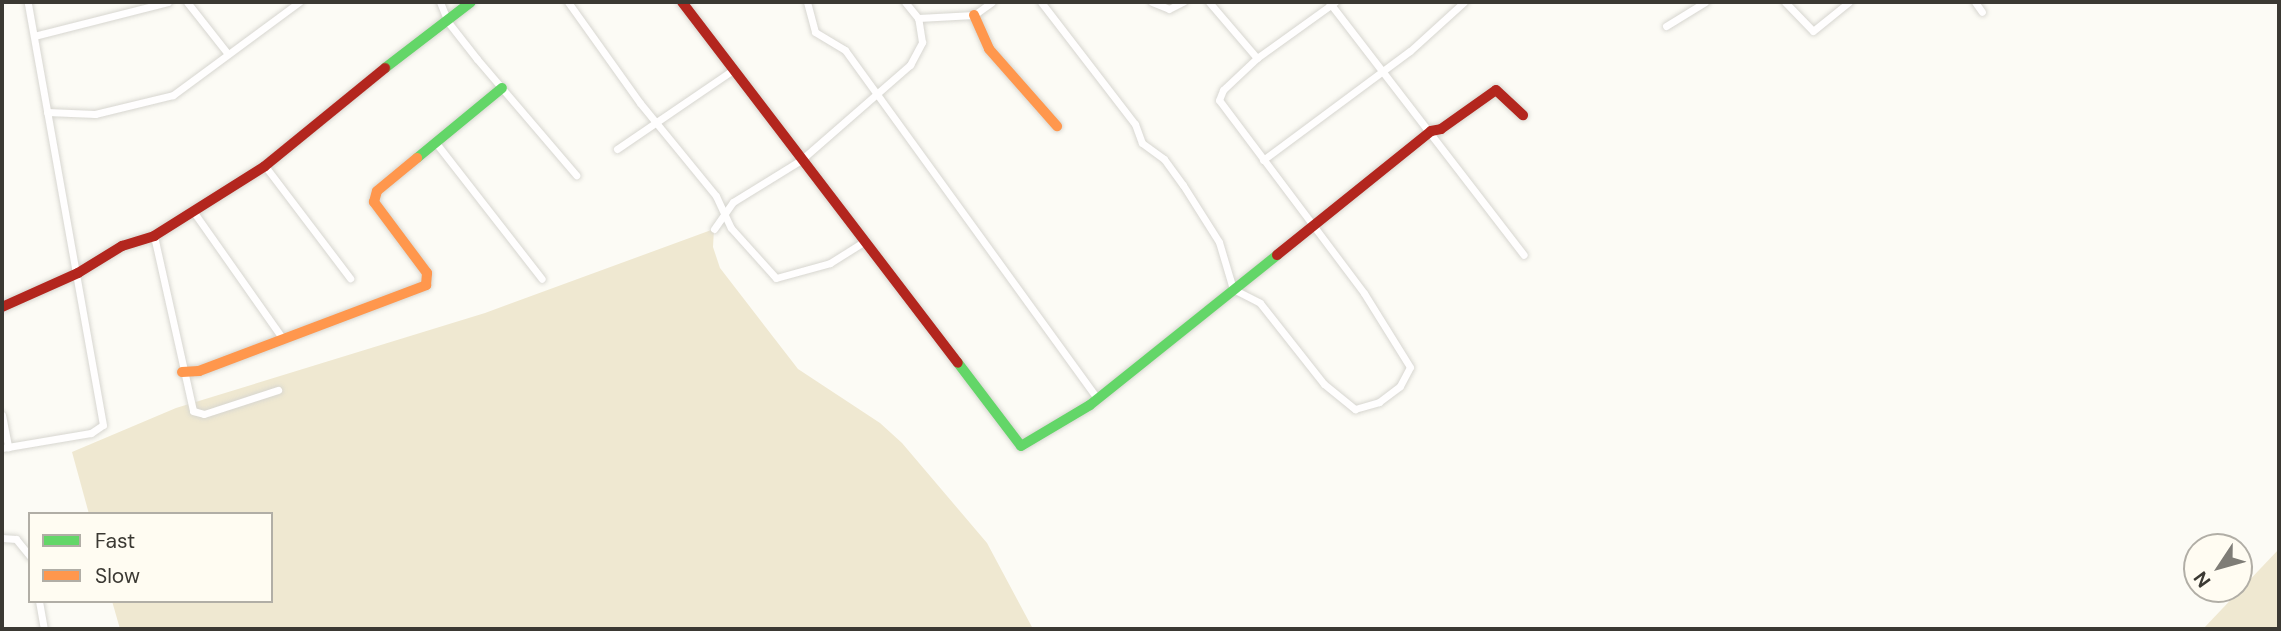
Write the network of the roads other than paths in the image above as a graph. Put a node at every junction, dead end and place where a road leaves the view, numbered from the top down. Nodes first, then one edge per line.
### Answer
1 (28, 2) edge
2 (168, 2) edge
3 (187, 2) edge
4 (299, 2) edge
5 (440, 2) edge
6 (471, 2) edge
7 (568, 2) edge
8 (682, 2) edge
9 (807, 2) edge
10 (905, 2) edge
11 (992, 2) edge
12 (1041, 2) edge
13 (1152, 2) edge
14 (1183, 2) edge
15 (1209, 2) edge
16 (1464, 2) edge
17 (1705, 2) edge
18 (1785, 2) edge
19 (1849, 2) edge
20 (1975, 2) edge
21 (1331, 3) edge
22 (1982, 12) dead end
23 (974, 15) junction
24 (918, 18) junction
25 (448, 22) junction
26 (1666, 26) dead end
27 (34, 36) junction
28 (228, 54) junction
29 (1257, 58) junction
30 (1382, 69) junction
31 (733, 70) junction
32 (502, 88) junction
33 (876, 95) junction
34 (47, 112) junction
35 (1523, 115) dead end
36 (654, 121) junction
37 (1057, 127) dead end
38 (1431, 131) junction
39 (436, 143) junction
40 (617, 149) dead end
41 (801, 160) junction
42 (1263, 160) junction
43 (265, 166) junction
44 (576, 175) dead end
45 (193, 211) junction
46 (723, 211) junction
47 (1313, 224) junction
48 (714, 229) dead end
49 (154, 236) junction
50 (863, 242) junction
51 (1524, 255) dead end
52 (78, 273) junction
53 (350, 278) dead end
54 (542, 279) dead end
55 (1233, 289) junction
56 (2, 307) edge
57 (283, 338) junction
58 (182, 373) junction
59 (278, 390) dead end
60 (1098, 399) junction
61 (2, 415) edge
62 (5, 447) edge
63 (2, 538) edge
64 (28, 554) edge
65 (39, 603) edge
66 (44, 629) edge

1 - 27 street
2 - 27 street
3 - 28 street
4 - 28 street
5 - 25 street
6 - 25 street
7 - 36 street
8 - 31 street
9 - 33 street
10 - 24 street
11 - 23 street
12 - 55 street
13 - 14 street
15 - 29 street
16 - 30 street
17 - 26 street
18 - 19 street
20 - 22 street
21 - 29 street
21 - 30 street
23 - 24 street
23 - 37 street
24 - 33 street
25 - 32 street
25 - 43 street
27 - 34 street
28 - 34 street
29 - 42 street
30 - 38 street
30 - 42 street
31 - 36 street
31 - 41 street
32 - 39 street
32 - 44 street
33 - 41 street
33 - 60 street
34 - 52 street
35 - 38 street
36 - 40 street
36 - 46 street
38 - 47 street
38 - 51 street
39 - 54 street
39 - 57 street
41 - 46 street
41 - 50 street
42 - 47 street
43 - 45 street
43 - 53 street
45 - 49 street
45 - 57 street
46 - 48 street
46 - 50 street
47 - 55 street
47 - 55 street
49 - 52 street
49 - 58 street
50 - 60 street
52 - 56 street
52 - 62 street
55 - 60 street
57 - 58 street
58 - 59 street
61 - 62 street
63 - 64 street
65 - 66 street

